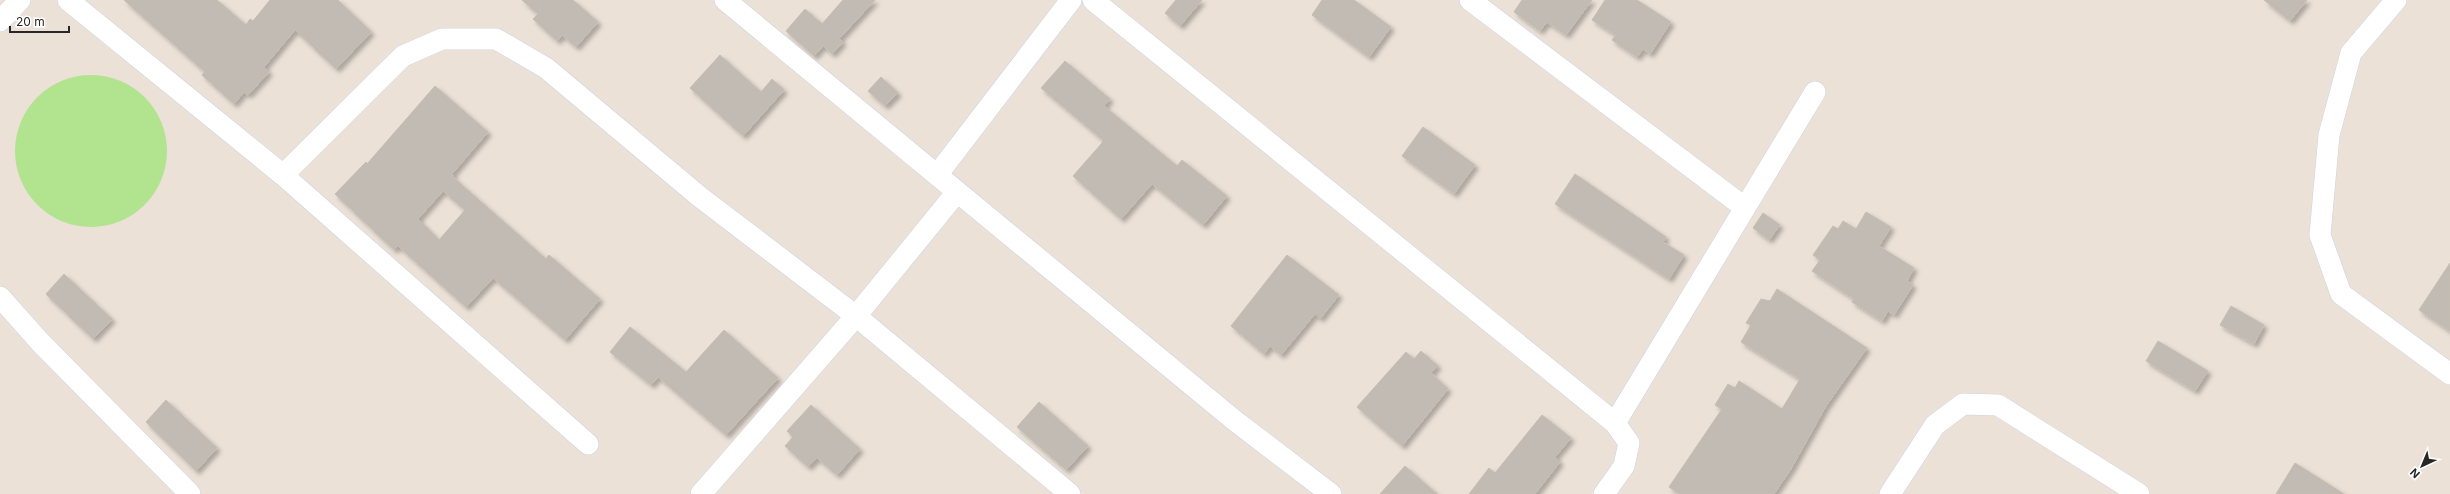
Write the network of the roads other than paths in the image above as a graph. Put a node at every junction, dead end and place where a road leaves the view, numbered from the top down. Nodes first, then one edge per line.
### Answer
1 (20, 0) edge
2 (68, 0) edge
3 (725, 0) edge
4 (1071, 0) edge
5 (1093, 0) edge
6 (1470, 0) edge
7 (2396, 0) edge
8 (0, 21) edge
9 (1814, 92) dead end
10 (282, 175) junction
11 (937, 175) junction
12 (957, 192) junction
13 (1744, 206) junction
14 (0, 297) edge
15 (856, 316) junction
16 (2450, 374) edge
17 (1615, 423) junction
18 (588, 444) dead end
19 (190, 494) edge
20 (701, 494) edge
21 (1070, 494) edge
22 (1331, 494) edge
23 (1604, 494) edge
24 (1890, 494) edge
25 (2139, 494) edge

1 - 8 street
2 - 10 street
3 - 11 street
4 - 11 street
5 - 17 street
6 - 13 street
7 - 16 street
9 - 13 street
10 - 15 street
10 - 18 street
11 - 12 street
12 - 15 street
12 - 22 street
13 - 17 street
14 - 19 street
15 - 20 street
15 - 21 street
17 - 23 street
24 - 25 street

